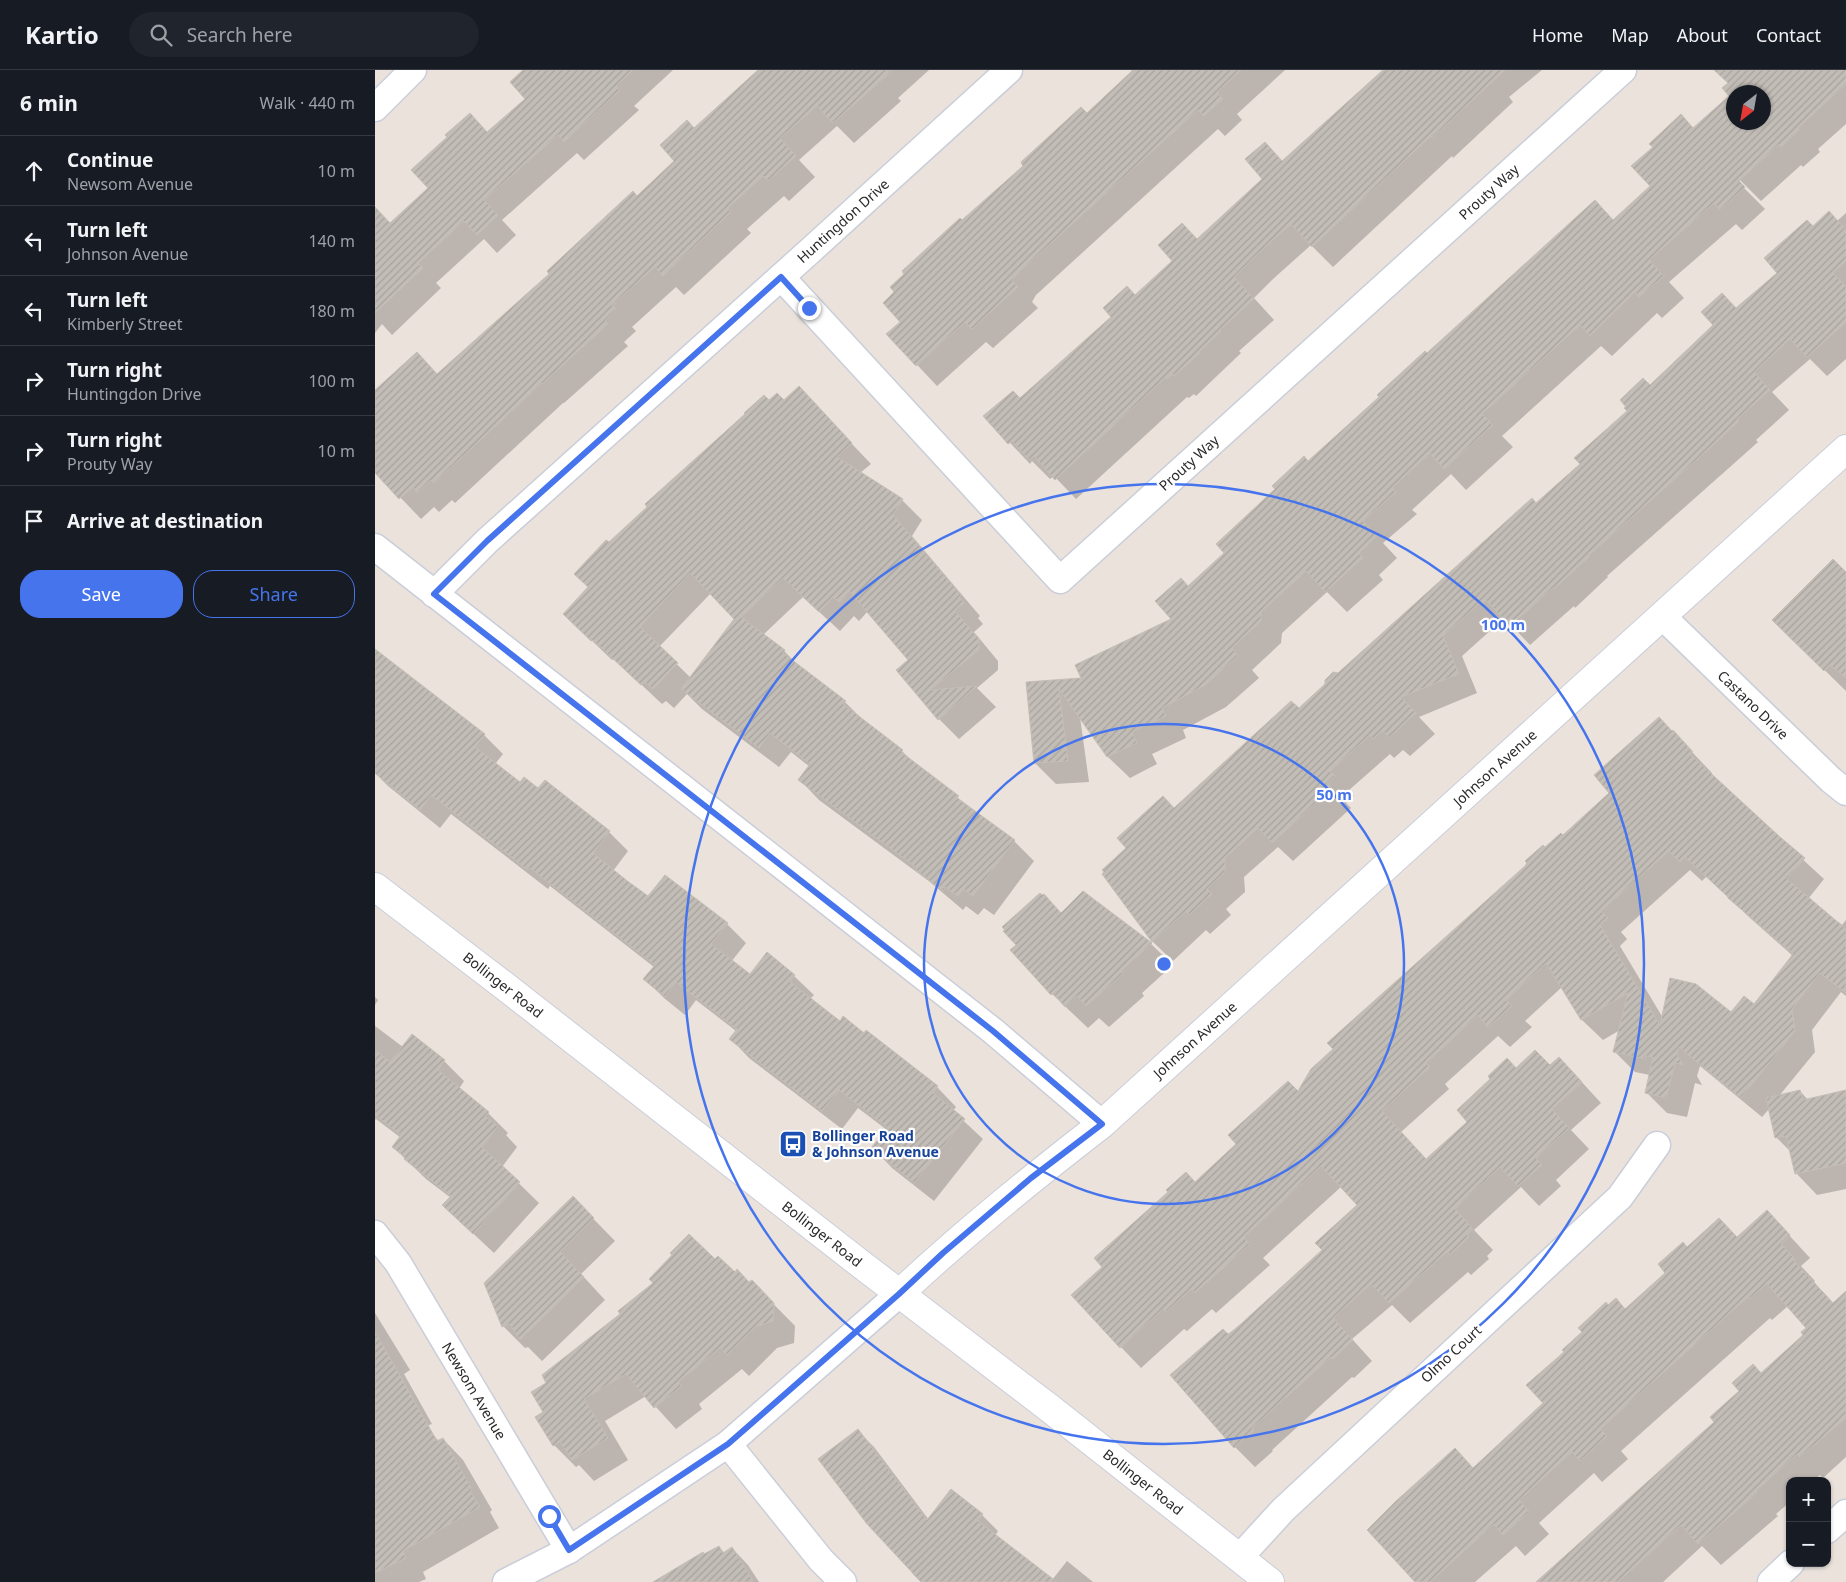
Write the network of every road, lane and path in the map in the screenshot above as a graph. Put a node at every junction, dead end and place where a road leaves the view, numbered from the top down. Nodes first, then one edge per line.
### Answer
1 (413, 70) edge
2 (1009, 70) edge
3 (1623, 70) edge
4 (375, 108) edge
5 (781, 277) junction
6 (1846, 449) edge
7 (375, 548) edge
8 (434, 594) junction
9 (1662, 616) junction
10 (1846, 792) edge
11 (375, 887) edge
12 (1102, 1124) junction
13 (1657, 1145) dead end
14 (375, 1234) edge
15 (899, 1294) junction
16 (728, 1444) junction
17 (1846, 1513) edge
18 (1831, 1526) edge
19 (569, 1550) junction
20 (1239, 1558) junction
21 (1787, 1567) edge
22 (506, 1582) edge
23 (843, 1582) edge
24 (1270, 1582) edge
25 (1771, 1582) edge

1 - 4 street
2 - 5 street, Huntingdon Drive
3 - 5 street, Prouty Way
5 - 8 street, Huntingdon Drive
6 - 9 street, Johnson Avenue
7 - 8 street
8 - 12 street
9 - 10 street, Castano Drive
9 - 12 street, Johnson Avenue
11 - 15 street, Bollinger Road
12 - 15 street, Johnson Avenue
13 - 20 street, Olmo Court
14 - 19 street, Newsom Avenue
15 - 16 street, Johnson Avenue
15 - 20 street, Bollinger Road
16 - 19 street, Johnson Avenue
16 - 23 street
17 - 18 street
19 - 22 street, Johnson Avenue
20 - 24 street, Bollinger Road
21 - 25 street

